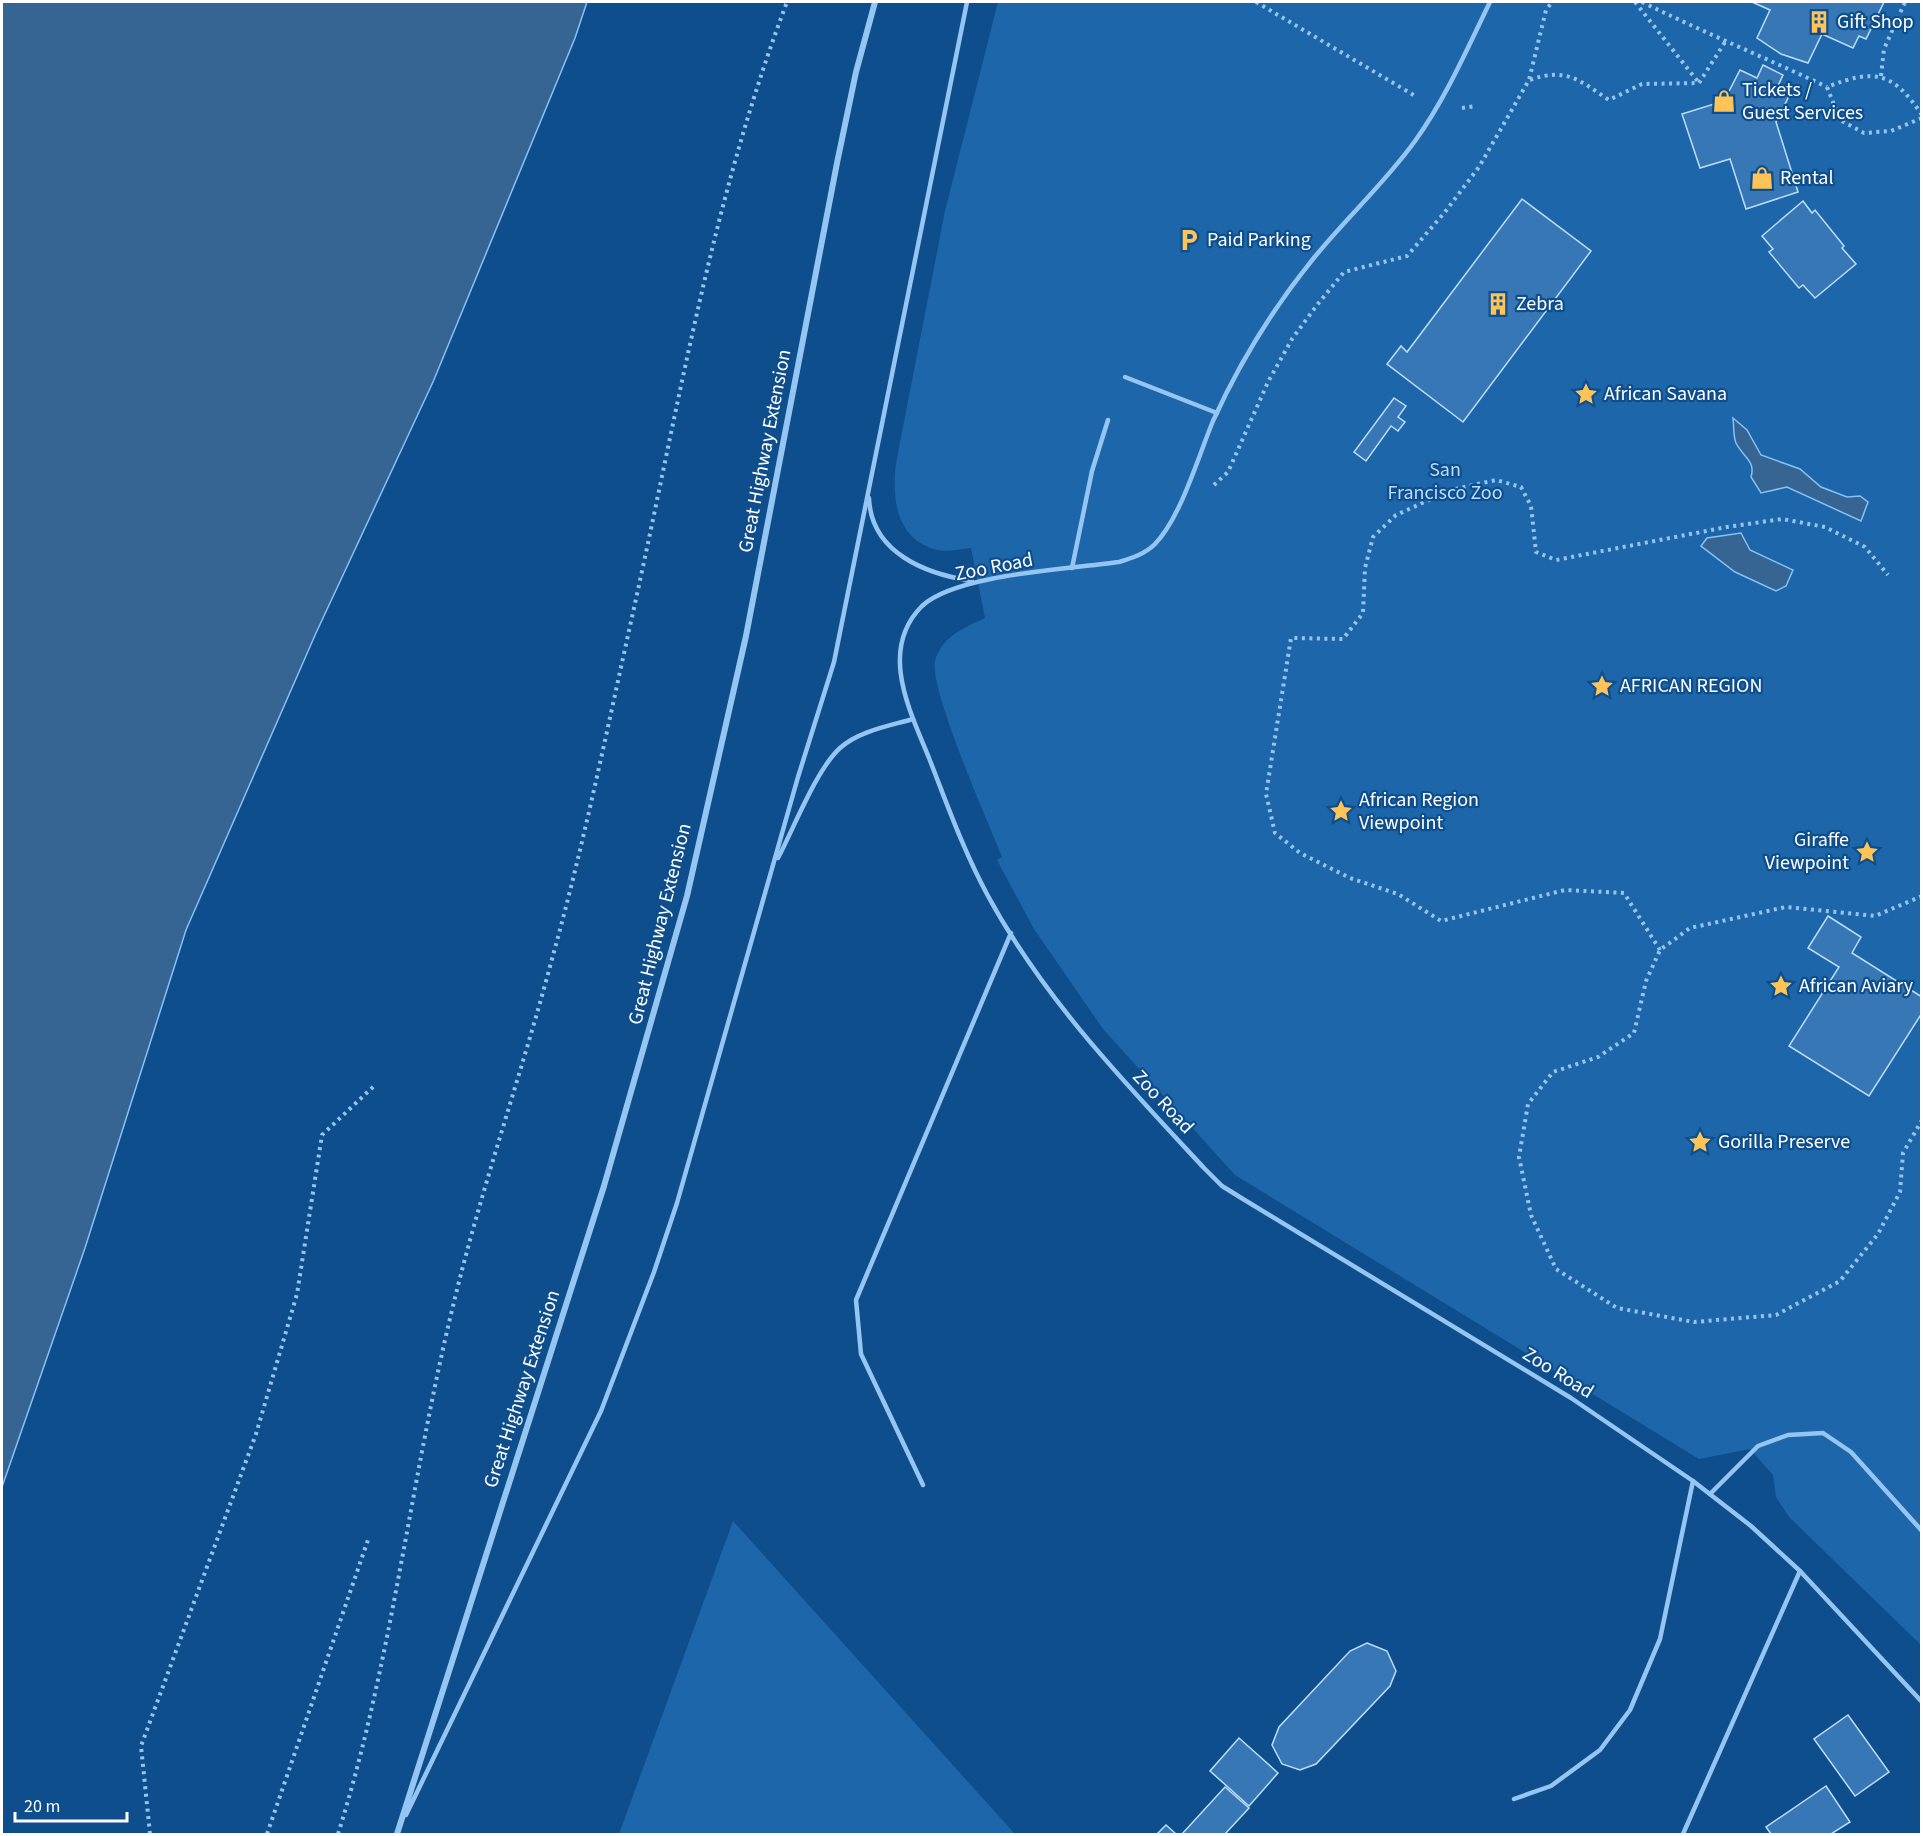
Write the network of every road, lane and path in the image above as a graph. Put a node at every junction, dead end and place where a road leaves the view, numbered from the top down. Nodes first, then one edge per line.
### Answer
1 (787, 2) edge
2 (875, 2) edge
3 (967, 2) edge
4 (1256, 2) edge
5 (1491, 2) edge
6 (1552, 2) edge
7 (1635, 2) edge
8 (1642, 2) edge
9 (1905, 2) edge
10 (1727, 39) junction
11 (1881, 76) junction
12 (1529, 80) junction
13 (1700, 83) junction
14 (1827, 87) junction
15 (1439, 104) junction
16 (1476, 106) dead end
17 (1922, 117) edge
18 (1125, 377) dead end
19 (1217, 413) junction
20 (1108, 420) dead end
21 (871, 482) junction
22 (1211, 488) dead end
23 (1072, 568) junction
24 (1888, 575) dead end
25 (975, 581) junction
26 (913, 719) junction
27 (774, 865) junction
28 (1922, 897) edge
29 (1011, 933) junction
30 (1660, 950) junction
31 (374, 1086) dead end
32 (1922, 1120) edge
33 (1694, 1481) junction
34 (923, 1485) dead end
35 (1710, 1494) junction
36 (1922, 1531) edge
37 (369, 1538) dead end
38 (1800, 1571) junction
39 (1922, 1702) edge
40 (1514, 1799) dead end
41 (397, 1833) edge
42 (150, 1834) edge
43 (267, 1834) edge
44 (338, 1834) edge
45 (1683, 1834) edge

1 - 44 path
2 - 41 street, Great Highway Extension
3 - 21 lane
4 - 15 path
5 - 15 lane, Zoo Road
6 - 12 path
7 - 13 path
8 - 10 path
9 - 11 path
10 - 13 path
10 - 14 path
11 - 14 path
11 - 17 path
12 - 13 path
12 - 22 path
14 - 17 path
15 - 16 path
15 - 19 lane, Zoo Road
18 - 19 lane
19 - 23 lane, Zoo Road
20 - 23 lane
21 - 25 lane
21 - 27 lane
23 - 25 lane, Zoo Road
24 - 30 path
25 - 26 lane, Zoo Road
26 - 27 lane
26 - 29 lane, Zoo Road
27 - 41 lane
28 - 30 path
29 - 33 lane, Zoo Road
29 - 34 lane
30 - 32 path
31 - 42 path
33 - 35 lane, Zoo Road
33 - 40 lane
35 - 36 lane
35 - 38 lane, Zoo Road
37 - 43 path
38 - 39 lane, Zoo Road
38 - 45 lane

